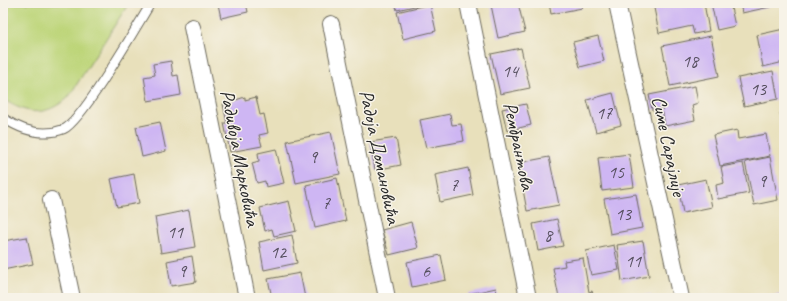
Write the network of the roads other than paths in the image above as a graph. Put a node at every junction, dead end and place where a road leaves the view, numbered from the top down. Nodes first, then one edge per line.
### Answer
1 (151, 3) edge
2 (468, 3) edge
3 (617, 3) edge
4 (331, 24) dead end
5 (192, 27) dead end
6 (3, 118) edge
7 (51, 200) dead end
8 (72, 298) edge
9 (247, 298) edge
10 (387, 298) edge
11 (528, 298) edge
12 (681, 298) edge

1 - 6 lane
2 - 11 street, Рембрантова
3 - 12 street, Симе Сарајлије
4 - 10 street, Радоја Домановића
5 - 9 street, Радивоја Марковића
7 - 8 street

